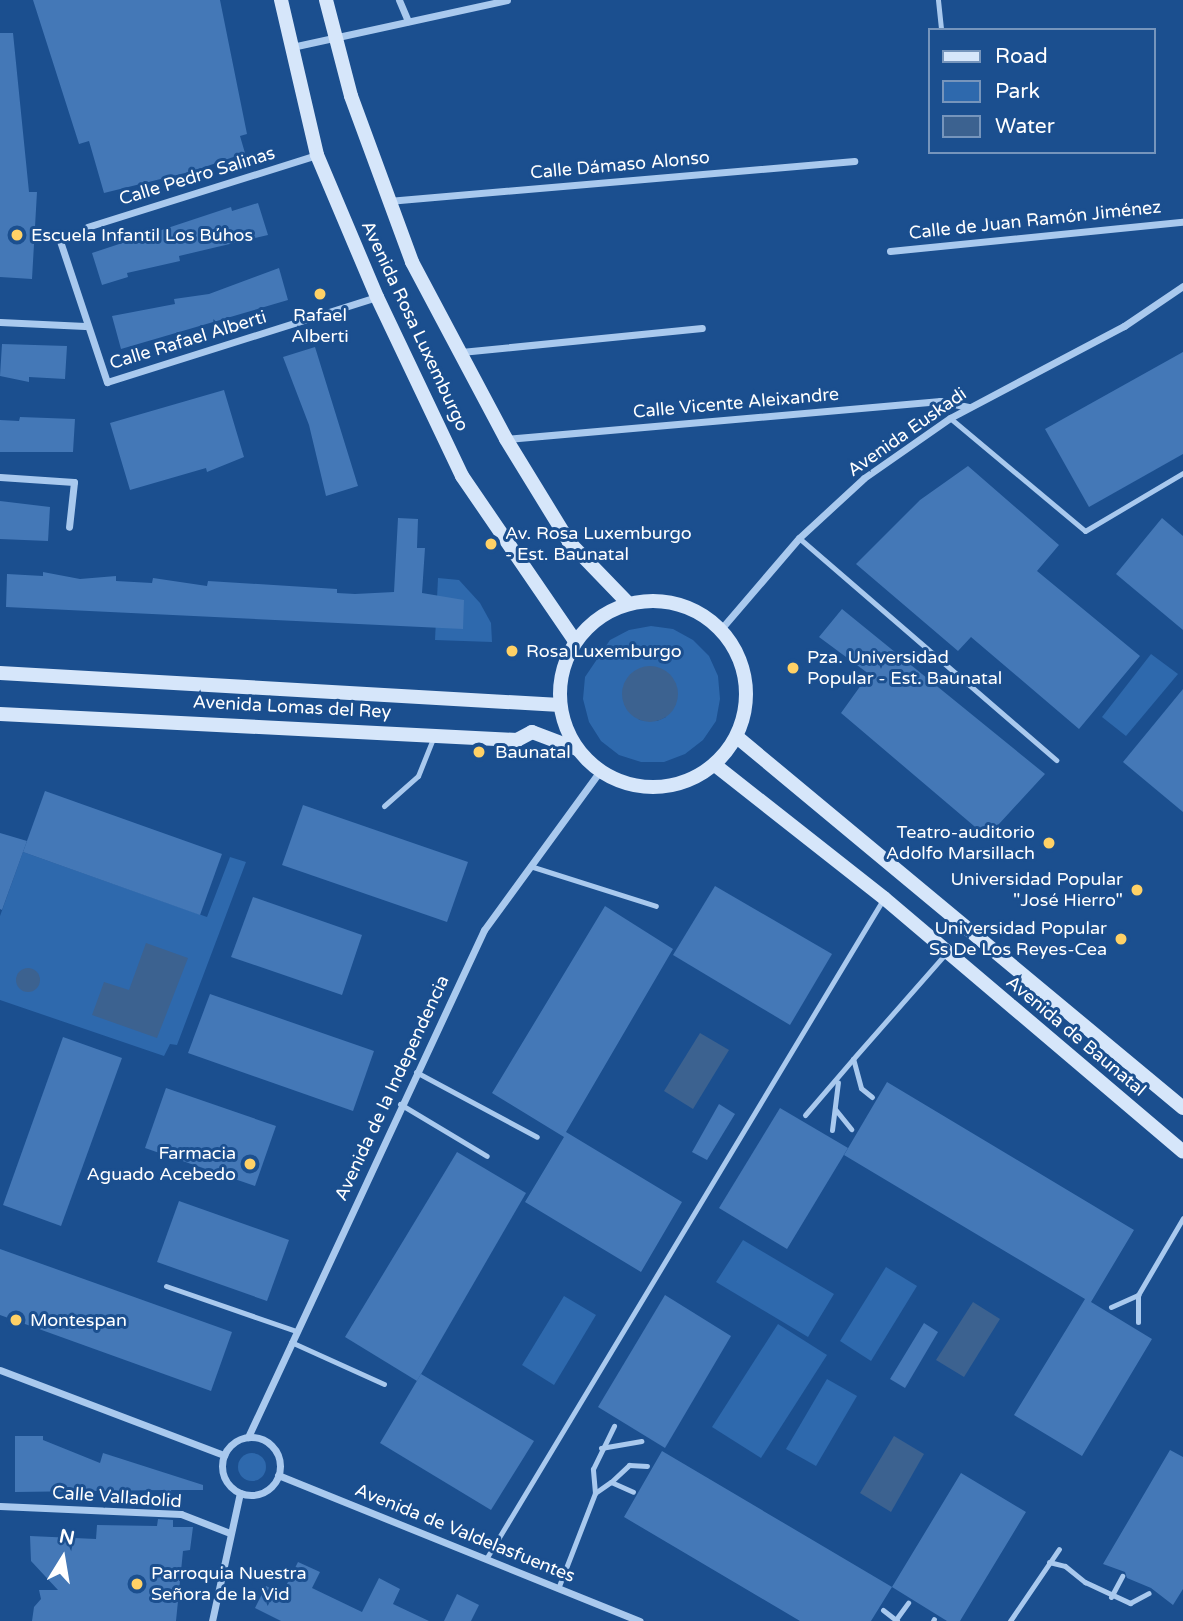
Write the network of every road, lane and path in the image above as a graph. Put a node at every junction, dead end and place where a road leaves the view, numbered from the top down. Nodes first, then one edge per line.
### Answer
1 (281, 0) edge
2 (326, 0) edge
3 (400, 0) edge
4 (507, 0) edge
5 (938, 0) edge
6 (408, 21) junction
7 (942, 28) edge
8 (336, 38) junction
9 (290, 48) junction
10 (317, 155) junction
11 (854, 161) dead end
12 (388, 201) junction
13 (1183, 222) edge
14 (87, 227) dead end
15 (59, 238) dead end
16 (890, 251) dead end
17 (1183, 286) edge
18 (377, 297) junction
19 (0, 322) edge
20 (85, 326) junction
21 (702, 328) dead end
22 (460, 352) junction
23 (968, 407) junction
24 (950, 418) junction
25 (506, 439) junction
26 (1183, 473) edge
27 (0, 477) edge
28 (69, 527) dead end
29 (799, 538) junction
30 (628, 603) junction
31 (721, 629) junction
32 (575, 641) junction
33 (0, 673) edge
34 (559, 705) junction
35 (0, 713) edge
36 (435, 733) junction
37 (737, 737) junction
38 (578, 749) junction
39 (1056, 760) dead end
40 (715, 765) junction
41 (600, 771) junction
42 (384, 806) dead end
43 (530, 866) junction
44 (884, 898) junction
45 (656, 906) dead end
46 (947, 952) junction
47 (853, 1059) junction
48 (415, 1072) junction
49 (838, 1082) junction
50 (872, 1097) dead end
51 (400, 1104) junction
52 (1183, 1108) edge
53 (835, 1109) junction
54 (804, 1115) dead end
55 (851, 1129) dead end
56 (832, 1130) dead end
57 (537, 1137) dead end
58 (1183, 1152) edge
59 (487, 1156) dead end
60 (1183, 1218) edge
61 (166, 1286) dead end
62 (1138, 1294) junction
63 (1111, 1307) dead end
64 (1138, 1322) dead end
65 (296, 1331) junction
66 (291, 1342) junction
67 (0, 1370) edge
68 (384, 1384) dead end
69 (614, 1426) dead end
70 (248, 1437) junction
71 (641, 1441) dead end
72 (601, 1448) junction
73 (225, 1455) junction
74 (647, 1466) dead end
75 (278, 1475) junction
76 (611, 1482) junction
77 (633, 1492) dead end
78 (240, 1493) junction
79 (595, 1493) junction
80 (0, 1506) edge
81 (230, 1533) junction
82 (1059, 1549) dead end
83 (486, 1559) junction
84 (1049, 1562) junction
85 (1122, 1576) dead end
86 (559, 1586) junction
87 (1149, 1593) dead end
88 (1111, 1597) junction
89 (908, 1603) dead end
90 (883, 1610) dead end
91 (897, 1620) edge
92 (212, 1621) edge
93 (640, 1621) edge
94 (1010, 1621) edge

1 - 9 main road, Avenida Rosa Luxemburgo
2 - 8 main road, Avenida Rosa Luxemburgo
3 - 6 street
4 - 6 street
5 - 7 lane
6 - 8 street
8 - 9 street
8 - 12 main road, Avenida Rosa Luxemburgo
9 - 10 main road, Avenida Rosa Luxemburgo
10 - 14 street, Calle Pedro Salinas
10 - 18 main road, Avenida Rosa Luxemburgo
11 - 12 street, Calle Dámaso Alonso
12 - 22 main road, Avenida Rosa Luxemburgo
13 - 16 street, Calle de Juan Ramón Jiménez
15 - 20 street
17 - 23 street, Avenida Euskadi
18 - 20 street, Calle Rafael Alberti
18 - 32 main road, Avenida Rosa Luxemburgo
19 - 20 street
21 - 22 street
22 - 25 main road, Avenida Rosa Luxemburgo
23 - 24 street, Avenida Euskadi
23 - 25 street, Calle Vicente Aleixandre
24 - 26 lane
24 - 29 street, Avenida Euskadi
25 - 30 main road, Avenida Rosa Luxemburgo
27 - 28 street
29 - 31 street, Avenida Euskadi
29 - 39 lane
30 - 31 main road
30 - 32 main road
31 - 37 main road
32 - 34 main road
33 - 34 main road, Avenida Lomas del Rey
34 - 38 main road
35 - 36 main road, Avenida Lomas del Rey
36 - 38 main road, Avenida Lomas del Rey
36 - 42 lane
37 - 40 main road
37 - 52 main road, Avenida de Baunatal
38 - 41 main road
40 - 41 main road
40 - 44 main road, Avenida de Baunatal
41 - 43 street, Avenida de la Independencia
43 - 45 lane
43 - 48 street, Avenida de la Independencia
44 - 46 main road, Avenida de Baunatal
44 - 83 lane
46 - 47 lane
46 - 58 main road, Avenida de Baunatal
47 - 49 lane
47 - 50 lane
48 - 51 street, Avenida de la Independencia
48 - 57 lane
49 - 53 lane
49 - 54 lane
51 - 59 lane
51 - 65 street, Avenida de la Independencia
53 - 55 lane
53 - 56 lane
60 - 62 lane
61 - 65 lane
62 - 63 lane
62 - 64 lane
65 - 66 street, Avenida de la Independencia
66 - 68 lane
66 - 70 street, Avenida de la Independencia
67 - 73 street
69 - 72 lane
70 - 73 street
70 - 75 street
71 - 72 lane
72 - 79 lane
73 - 78 street
74 - 76 lane
75 - 78 street
75 - 83 street, Avenida de Valdelasfuentes
76 - 77 lane
76 - 79 lane
78 - 81 street
79 - 86 lane
80 - 81 street, Calle Valladolid
81 - 92 street
82 - 84 lane
83 - 86 street, Avenida de Valdelasfuentes
84 - 88 lane
84 - 94 lane
85 - 88 lane
86 - 93 street, Avenida de Valdelasfuentes
87 - 88 lane
89 - 91 lane
90 - 91 lane

